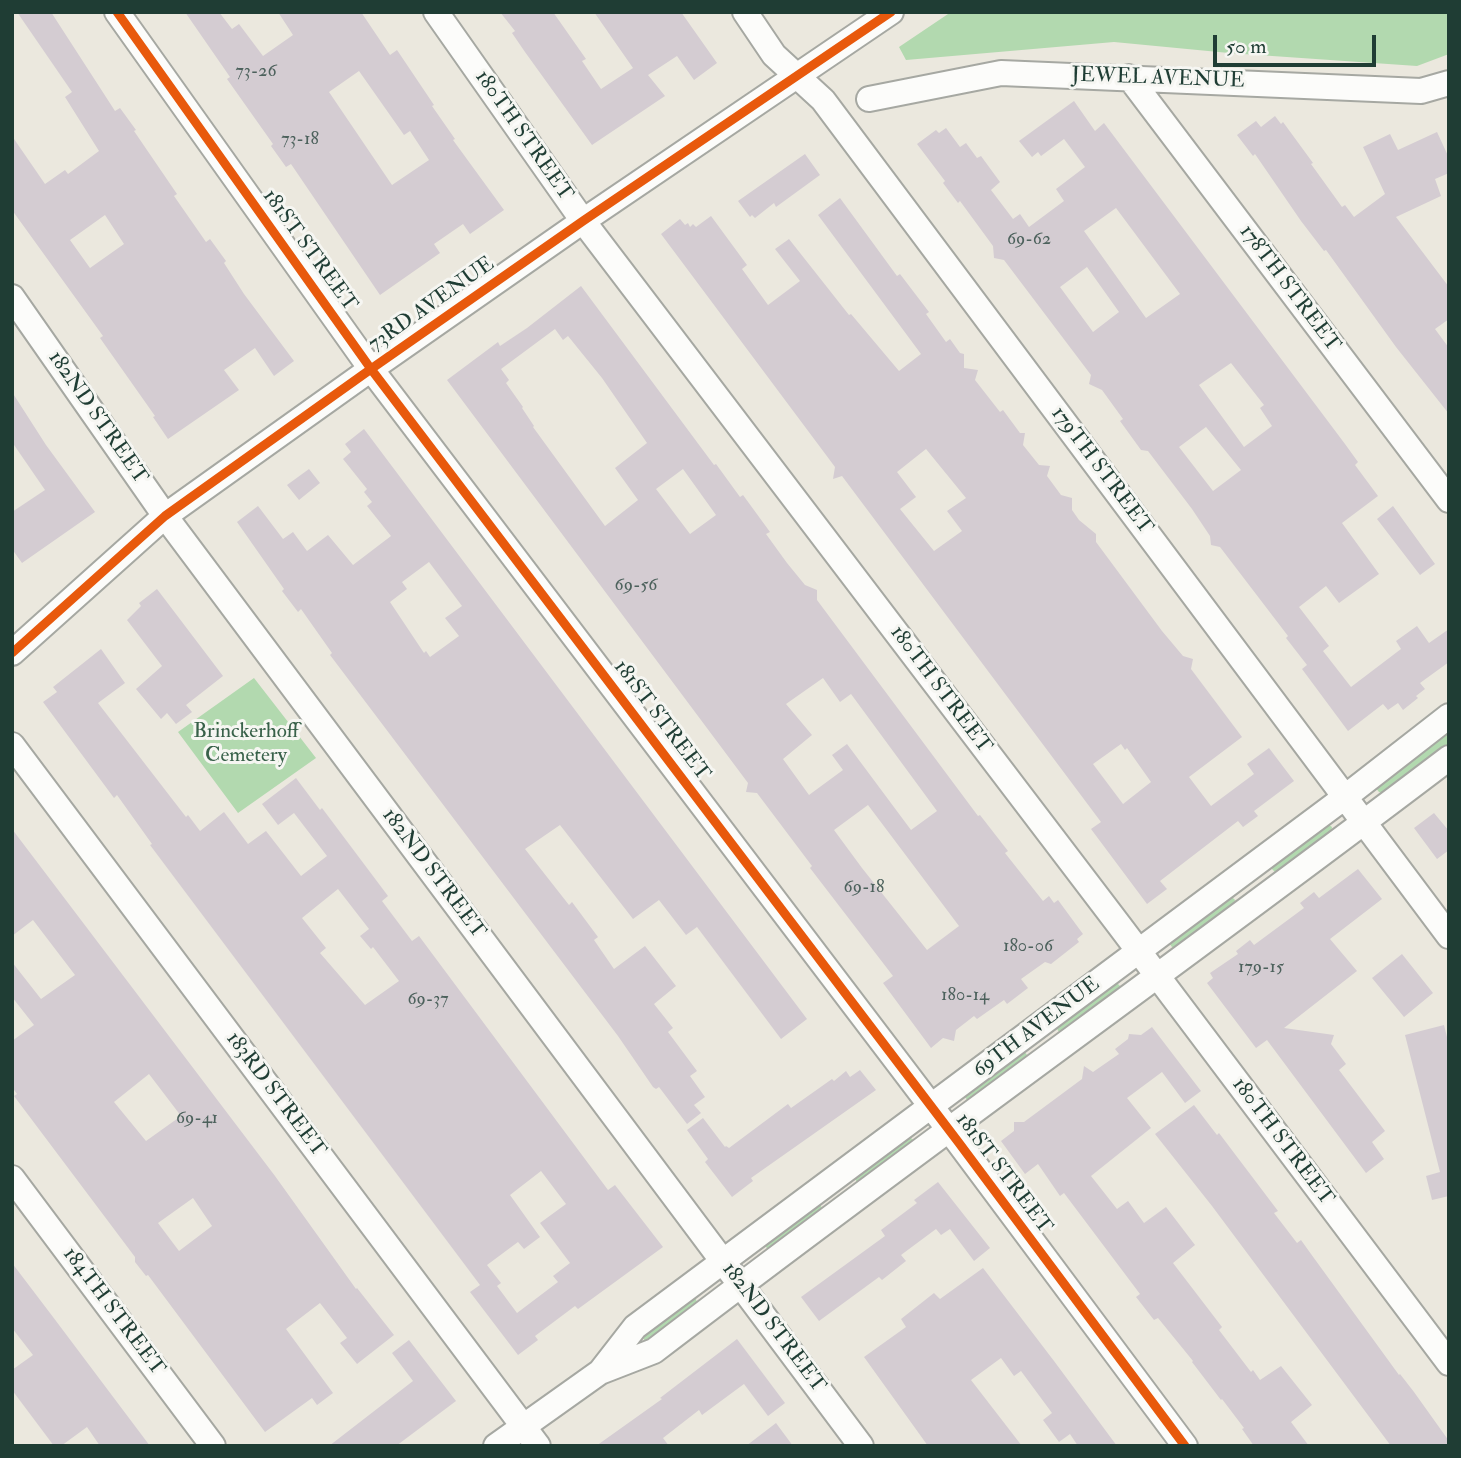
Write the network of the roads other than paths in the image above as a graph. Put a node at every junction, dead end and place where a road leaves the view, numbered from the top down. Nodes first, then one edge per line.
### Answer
1 (117, 12) edge
2 (436, 12) edge
3 (745, 12) edge
4 (891, 12) edge
5 (798, 76) junction
6 (1129, 77) junction
7 (1449, 83) edge
8 (869, 99) dead end
9 (583, 221) junction
10 (12, 297) edge
11 (371, 369) junction
12 (1449, 500) edge
13 (165, 516) junction
14 (12, 653) edge
15 (1449, 716) edge
16 (12, 745) edge
17 (1449, 758) edge
18 (1345, 797) junction
19 (1364, 822) junction
20 (1240, 876) junction
21 (1258, 901) junction
22 (1449, 936) edge
23 (1139, 951) junction
24 (1157, 976) junction
25 (1034, 1030) junction
26 (1053, 1054) junction
27 (932, 1108) junction
28 (948, 1129) junction
29 (12, 1178) edge
30 (829, 1184) junction
31 (845, 1207) junction
32 (723, 1263) junction
33 (741, 1284) junction
34 (1449, 1363) edge
35 (600, 1372) junction
36 (523, 1426) junction
37 (214, 1446) edge
38 (496, 1446) edge
39 (538, 1446) edge
40 (861, 1446) edge
41 (1185, 1446) edge

1 - 11 street, 181ST STREET
2 - 9 street, 180TH STREET
3 - 5 street, 179TH STREET
4 - 5 street, 73RD AVENUE
5 - 9 street, 73RD AVENUE
5 - 18 street, 179TH STREET
6 - 7 street, JEWEL AVENUE
6 - 8 street, JEWEL AVENUE
6 - 12 street, 178TH STREET
9 - 11 street, 73RD AVENUE
9 - 23 street, 180TH STREET
10 - 13 street, 182ND STREET
11 - 13 street, 73RD AVENUE
11 - 27 street, 181ST STREET
13 - 14 street, 73RD AVENUE
13 - 32 street, 182ND STREET
15 - 18 street, 69TH AVENUE
16 - 36 street, 183RD STREET
17 - 19 street, 69TH AVENUE
18 - 19 street, 179TH STREET
18 - 20 street, 69TH AVENUE
19 - 21 street, 69TH AVENUE
19 - 22 street, 179TH STREET
20 - 21 street
20 - 23 street, 69TH AVENUE
21 - 24 street, 69TH AVENUE
23 - 24 street, 180TH STREET
23 - 25 street, 69TH AVENUE
24 - 26 street, 69TH AVENUE
24 - 34 street, 180TH STREET
25 - 26 street
25 - 27 street, 69TH AVENUE
26 - 28 street, 69TH AVENUE
27 - 28 street, 181ST STREET
27 - 30 street, 69TH AVENUE
28 - 31 street, 69TH AVENUE
28 - 41 street, 181ST STREET
29 - 37 street, 184TH STREET
30 - 31 street
30 - 32 street, 69TH AVENUE
31 - 33 street, 69TH AVENUE
32 - 33 street, 182ND STREET
32 - 35 street, 69TH AVENUE
33 - 35 street, 69TH AVENUE
33 - 40 street, 182ND STREET
35 - 36 street, 69TH AVENUE
36 - 38 street, 69TH AVENUE
36 - 39 street, 183RD STREET

